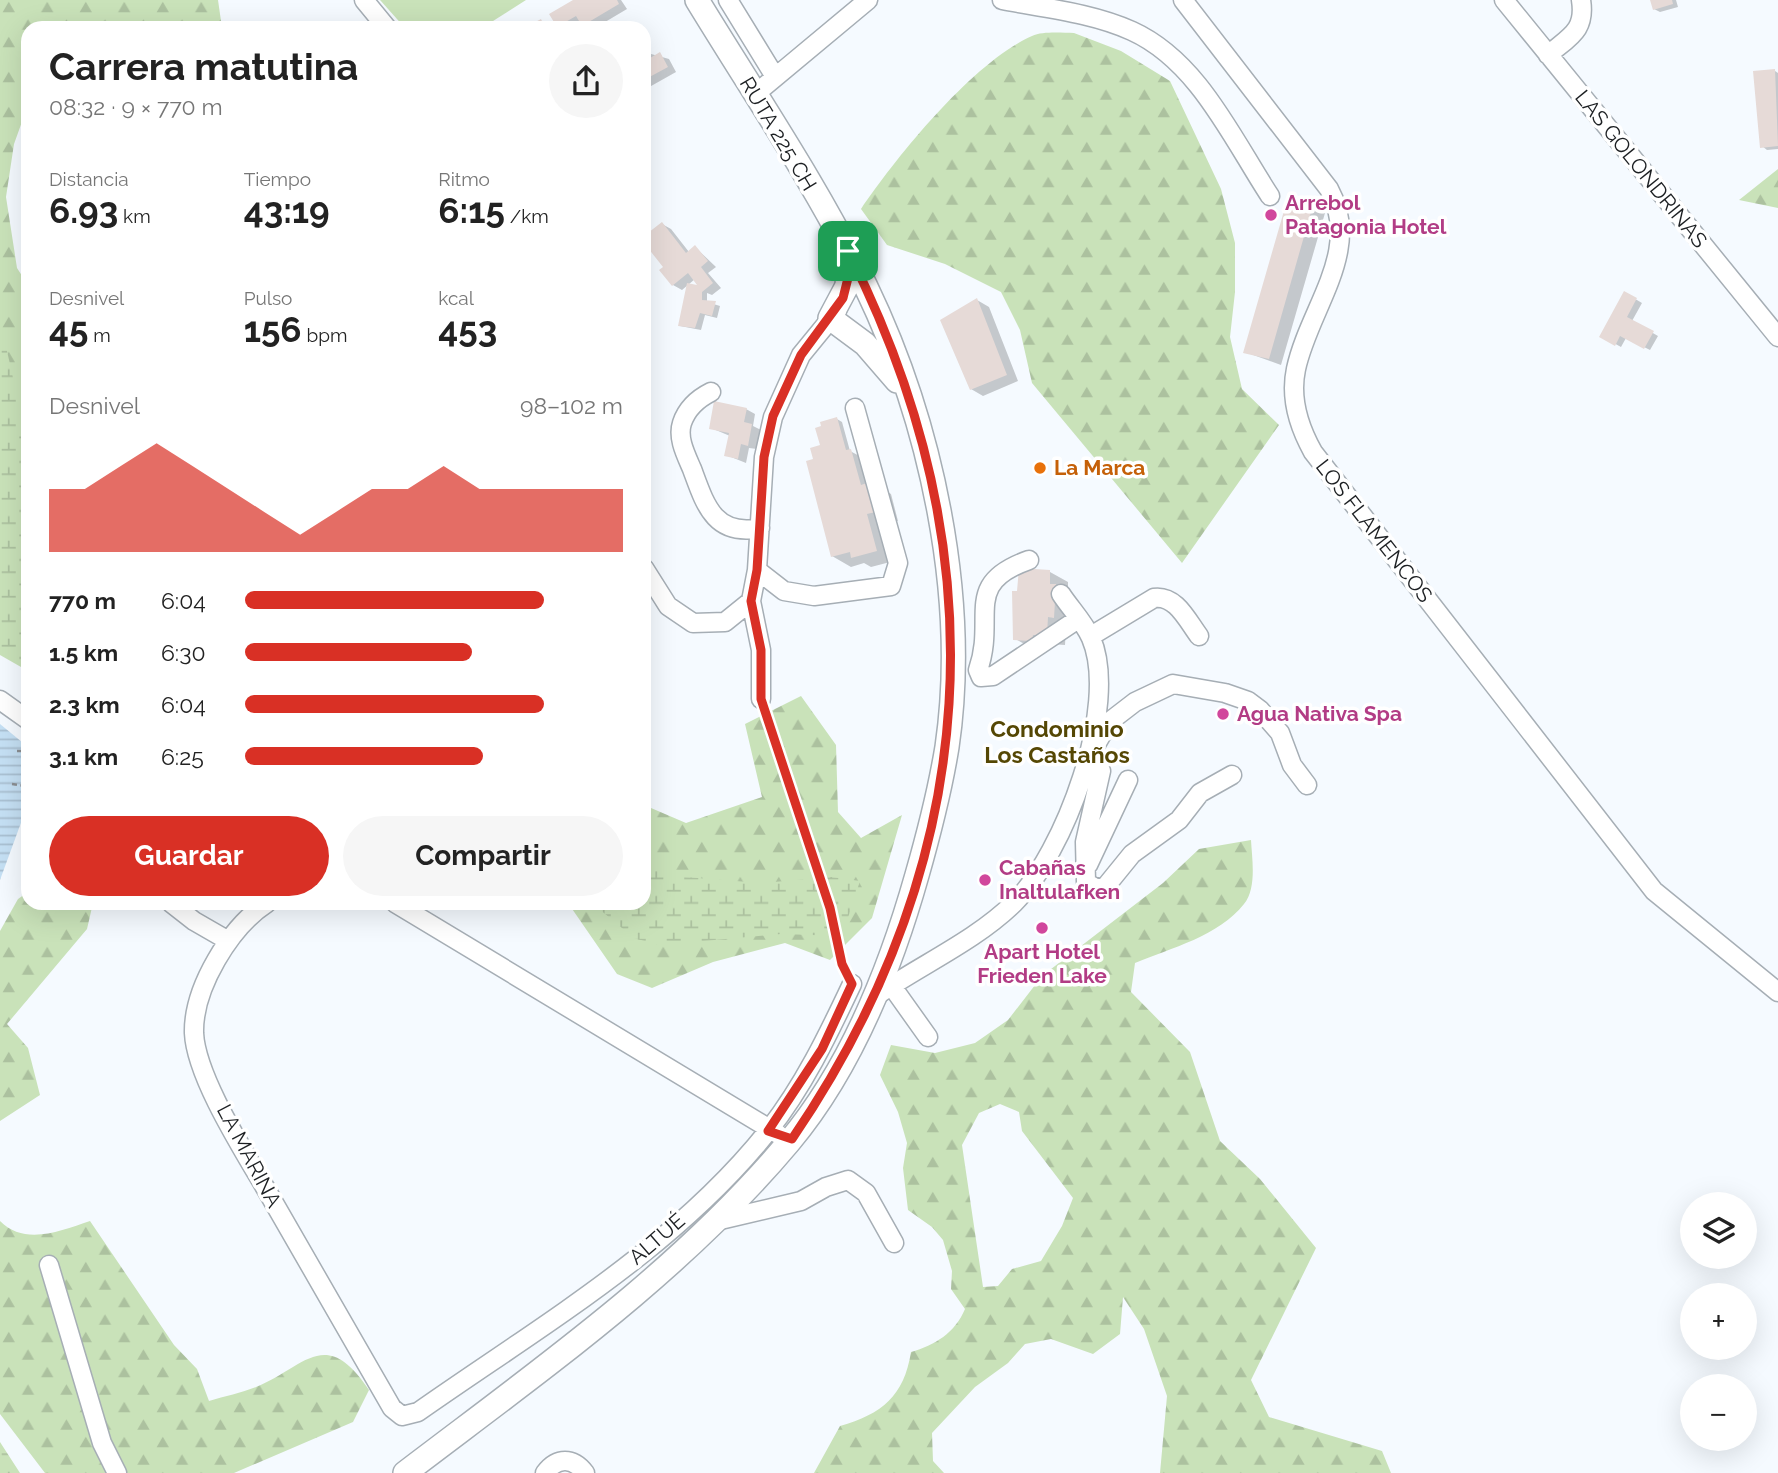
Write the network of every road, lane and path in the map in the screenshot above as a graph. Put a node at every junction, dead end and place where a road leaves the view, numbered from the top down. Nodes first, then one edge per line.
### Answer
1 (364, 0) edge
2 (697, 0) edge
3 (728, 0) edge
4 (867, 0) edge
5 (1002, 0) edge
6 (1183, 0) edge
7 (1504, 0) edge
8 (1581, 0) edge
9 (381, 21) edge
10 (1548, 55) junction
11 (774, 75) junction
12 (754, 94) junction
13 (1270, 196) dead end
14 (848, 251) junction
15 (866, 285) junction
16 (830, 318) junction
17 (1778, 337) edge
18 (710, 392) dead end
19 (912, 407) junction
20 (855, 408) dead end
21 (760, 528) junction
22 (1029, 560) dead end
23 (757, 570) junction
24 (651, 579) edge
25 (1060, 594) dead end
26 (751, 601) junction
27 (1078, 619) junction
28 (1090, 636) junction
29 (1199, 636) dead end
30 (761, 699) joint
31 (0, 700) edge
32 (21, 715) edge
33 (17, 751) dead end
34 (21, 751) edge
35 (1087, 760) junction
36 (1232, 775) dead end
37 (1128, 780) dead end
38 (12, 784) dead end
39 (21, 785) edge
40 (1307, 785) dead end
41 (1084, 873) junction
42 (180, 910) edge
43 (258, 910) edge
44 (406, 910) edge
45 (227, 940) junction
46 (852, 984) joint
47 (882, 992) junction
48 (1778, 992) edge
49 (928, 1037) dead end
50 (768, 1131) junction
51 (792, 1139) junction
52 (716, 1221) junction
53 (894, 1243) dead end
54 (49, 1265) dead end
55 (392, 1408) joint
56 (117, 1473) edge
57 (405, 1473) edge
58 (545, 1473) edge
59 (585, 1473) edge

1 - 9 street
2 - 12 main road, RUTA 225 CH
3 - 11 street
4 - 11 street
5 - 13 street
6 - 48 street, LOS FLAMENCOS
7 - 10 street, LAS GOLONDRINAS
8 - 10 street
10 - 17 street, LAS GOLONDRINAS
11 - 12 street
12 - 14 main road, RUTA 225 CH
14 - 15 main road, RUTA 225 CH
14 - 16 main road
15 - 16 street
15 - 19 main road, RUTA 225 CH
16 - 19 main road
16 - 21 street
18 - 21 street
19 - 47 main road, RUTA 225 CH
20 - 23 street
21 - 23 street
22 - 27 street
23 - 26 street
24 - 26 street
25 - 27 street
26 - 30 street
27 - 28 street
28 - 29 street
28 - 35 street
30 - 46 path
31 - 32 street
33 - 34 path
35 - 40 street
35 - 41 street
35 - 47 street
36 - 41 street
37 - 41 street
38 - 39 path
42 - 45 street
43 - 45 street, LA MARINA
44 - 50 street
45 - 55 street, LA MARINA
46 - 50 street, ALTUÉ
47 - 49 street
47 - 51 main road, RUTA 225 CH
50 - 51 street
50 - 55 street, ALTUÉ
51 - 52 main road, RUTA 225 CH
52 - 53 street
52 - 57 main road, RUTA 225 CH
54 - 56 street
58 - 59 street

